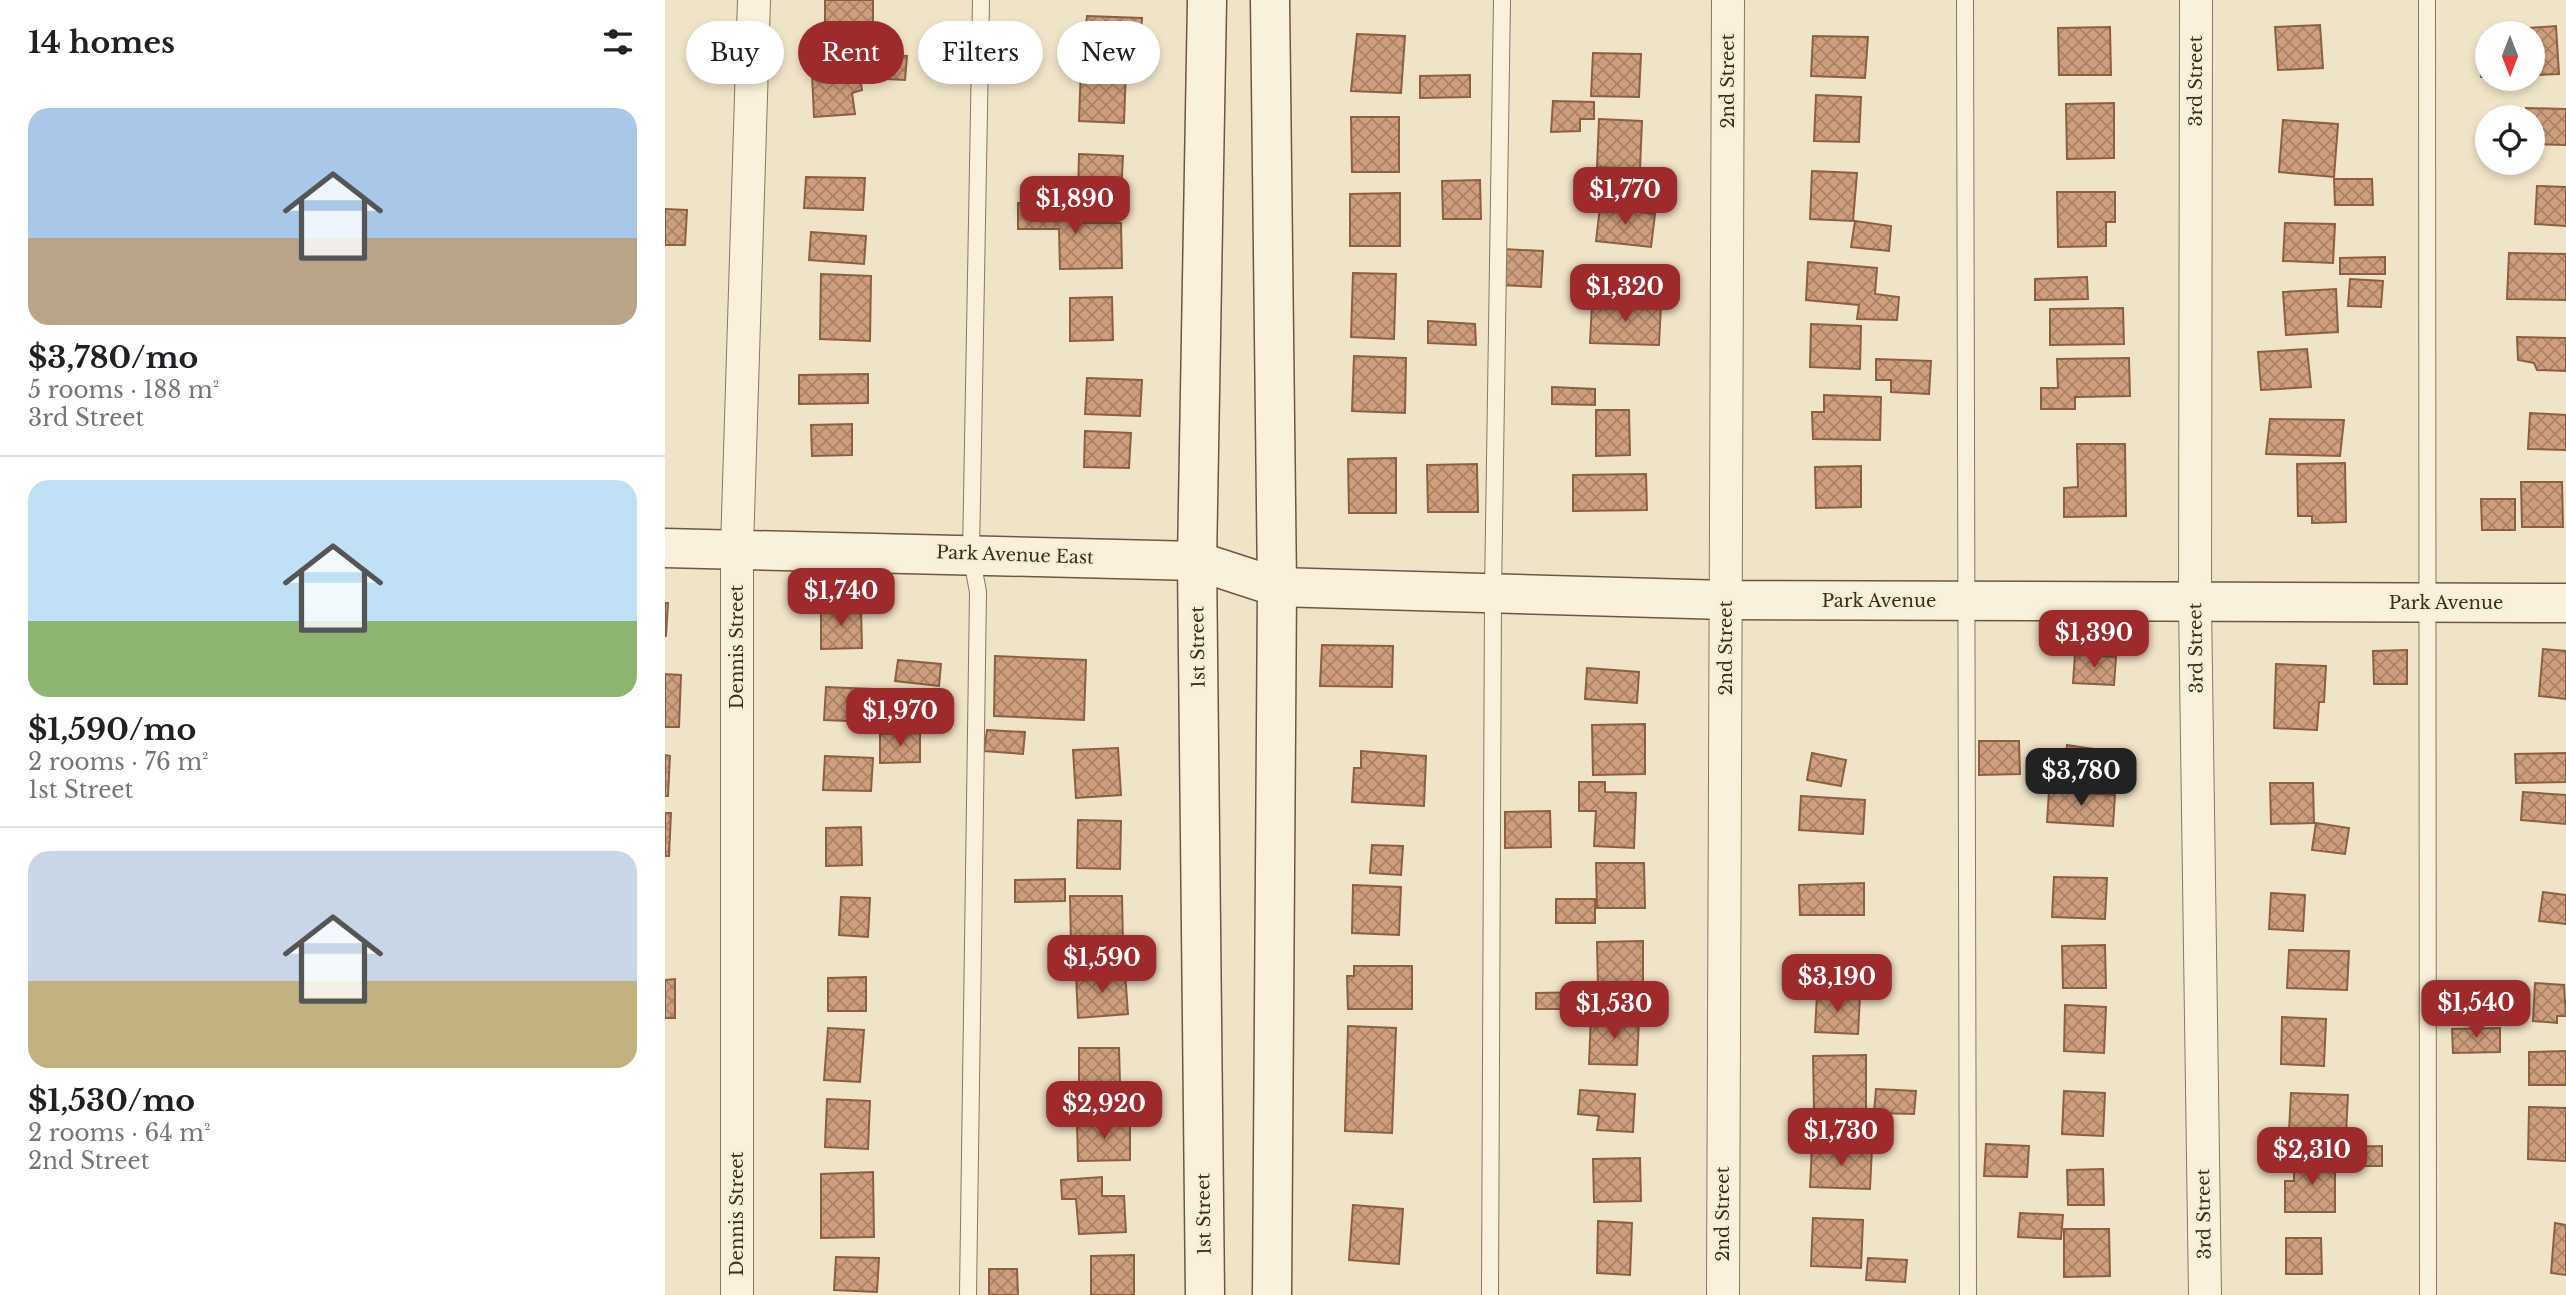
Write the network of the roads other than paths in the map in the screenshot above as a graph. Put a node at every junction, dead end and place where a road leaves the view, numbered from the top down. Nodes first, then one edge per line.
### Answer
1 (754, 0) edge
2 (981, 0) edge
3 (1207, 0) edge
4 (1270, 0) edge
5 (1502, 0) edge
6 (1728, 0) edge
7 (1965, 0) edge
8 (2196, 0) edge
9 (2427, 0) edge
10 (665, 548) edge
11 (737, 548) junction
12 (971, 554) junction
13 (1197, 561) junction
14 (1277, 587) junction
15 (1493, 593) junction
16 (1726, 600) junction
17 (1964, 601) junction
18 (2195, 603) junction
19 (2425, 603) junction
20 (2566, 603) edge
21 (737, 1295) edge
22 (968, 1295) edge
23 (1205, 1295) edge
24 (1272, 1295) edge
25 (1490, 1295) edge
26 (1723, 1295) edge
27 (1968, 1295) edge
28 (2205, 1295) edge
29 (2428, 1295) edge

1 - 11 street, Dennis Street
2 - 12 lane
3 - 13 main road, 1st Street
4 - 14 main road
5 - 15 lane
6 - 16 street, 2nd Street
7 - 17 lane
8 - 18 street, 3rd Street
9 - 19 lane
10 - 11 main road, Park Avenue East
11 - 12 main road, Park Avenue East
11 - 21 street, Dennis Street
12 - 13 main road, Park Avenue East
12 - 22 lane
13 - 14 main road, Park Avenue
13 - 23 main road, 1st Street
14 - 15 main road, Park Avenue
14 - 24 main road
15 - 16 main road, Park Avenue
15 - 25 lane
16 - 17 main road, Park Avenue
16 - 26 street, 2nd Street
17 - 18 main road, Park Avenue
17 - 27 lane
18 - 19 main road, Park Avenue
18 - 28 street, 3rd Street
19 - 20 main road, Park Avenue
19 - 29 lane

